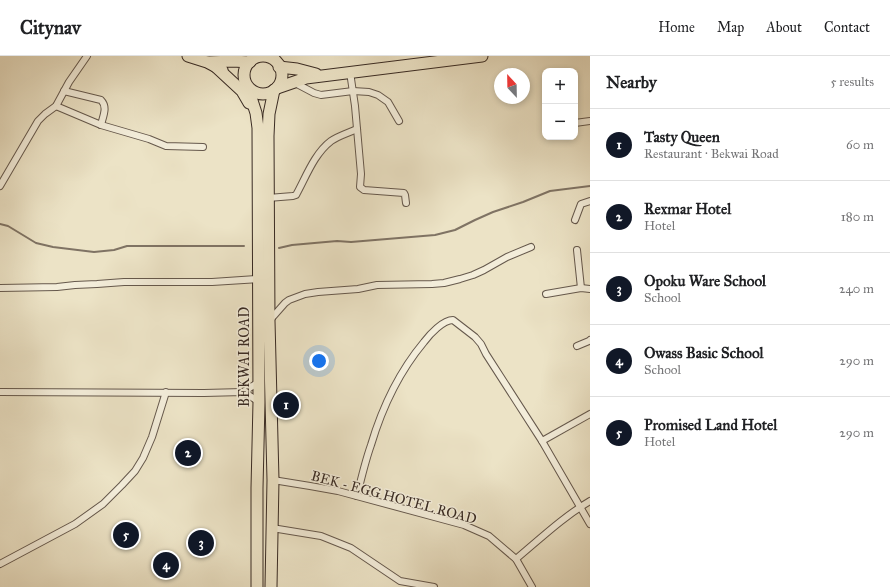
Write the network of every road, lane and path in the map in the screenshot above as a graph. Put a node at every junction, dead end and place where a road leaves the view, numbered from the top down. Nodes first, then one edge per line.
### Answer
1 (88, 56) edge
2 (188, 56) edge
3 (482, 56) edge
4 (251, 60) edge
5 (276, 61) edge
6 (211, 64) junction
7 (350, 72) junction
8 (319, 76) junction
9 (297, 84) junction
10 (248, 87) junction
11 (275, 89) junction
12 (64, 91) junction
13 (353, 91) junction
14 (56, 106) junction
15 (269, 114) junction
16 (399, 121) dead end
17 (590, 121) edge
18 (578, 123) edge
19 (101, 125) junction
20 (258, 128) junction
21 (357, 129) junction
22 (203, 147) dead end
23 (0, 186) edge
24 (268, 198) junction
25 (590, 201) edge
26 (406, 203) dead end
27 (575, 220) dead end
28 (531, 247) dead end
29 (577, 250) dead end
30 (258, 279) junction
31 (0, 288) edge
32 (581, 288) junction
33 (590, 289) edge
34 (546, 294) dead end
35 (269, 321) junction
36 (590, 340) edge
37 (577, 346) dead end
38 (259, 382) junction
39 (0, 392) edge
40 (166, 392) junction
41 (243, 392) junction
42 (259, 402) junction
43 (590, 414) edge
44 (542, 441) junction
45 (273, 480) junction
46 (357, 496) junction
47 (590, 501) edge
48 (580, 507) junction
49 (590, 524) edge
50 (272, 528) junction
51 (257, 544) junction
52 (272, 544) junction
53 (516, 559) junction
54 (0, 564) edge
55 (400, 584) edge
56 (257, 587) edge
57 (271, 587) edge
58 (434, 587) edge
59 (532, 587) edge

1 - 12 street
2 - 6 highway
3 - 7 highway
4 - 5 highway
4 - 6 highway
4 - 10 highway
5 - 8 highway
5 - 11 highway
6 - 10 highway
6 - 20 highway
7 - 8 highway
7 - 13 street
8 - 9 highway
8 - 11 highway
9 - 13 street
9 - 15 highway
10 - 11 highway
10 - 20 highway
11 - 15 highway, BEKWAI ROAD
12 - 14 street
12 - 19 street
13 - 16 street
13 - 21 street
14 - 19 street
14 - 23 street
15 - 24 highway, BEKWAI ROAD
17 - 18 street
19 - 22 street
20 - 30 highway, BEKWAI ROAD
21 - 24 street
21 - 26 street
24 - 35 highway, BEKWAI ROAD
25 - 27 street
28 - 35 street
29 - 32 street
30 - 31 street
30 - 38 highway, BEKWAI ROAD
32 - 33 street
32 - 34 street
35 - 45 highway, BEKWAI ROAD
36 - 37 street
38 - 41 street
38 - 42 highway, BEKWAI ROAD
39 - 40 street
40 - 41 street
40 - 54 street
41 - 42 street
42 - 51 highway, BEKWAI ROAD
43 - 44 street
44 - 46 street
44 - 48 street
45 - 46 street, BEK - EGG HOTEL ROAD
45 - 50 highway, BEKWAI ROAD
46 - 53 street, BEK - EGG HOTEL ROAD
47 - 48 street
48 - 49 street
48 - 53 street
50 - 52 highway, BEKWAI ROAD
50 - 55 street
51 - 52 highway
51 - 56 highway, BEKWAI ROAD
52 - 57 highway, BEKWAI ROAD
53 - 59 street, BEK - EGG HOTEL ROAD
55 - 58 street

